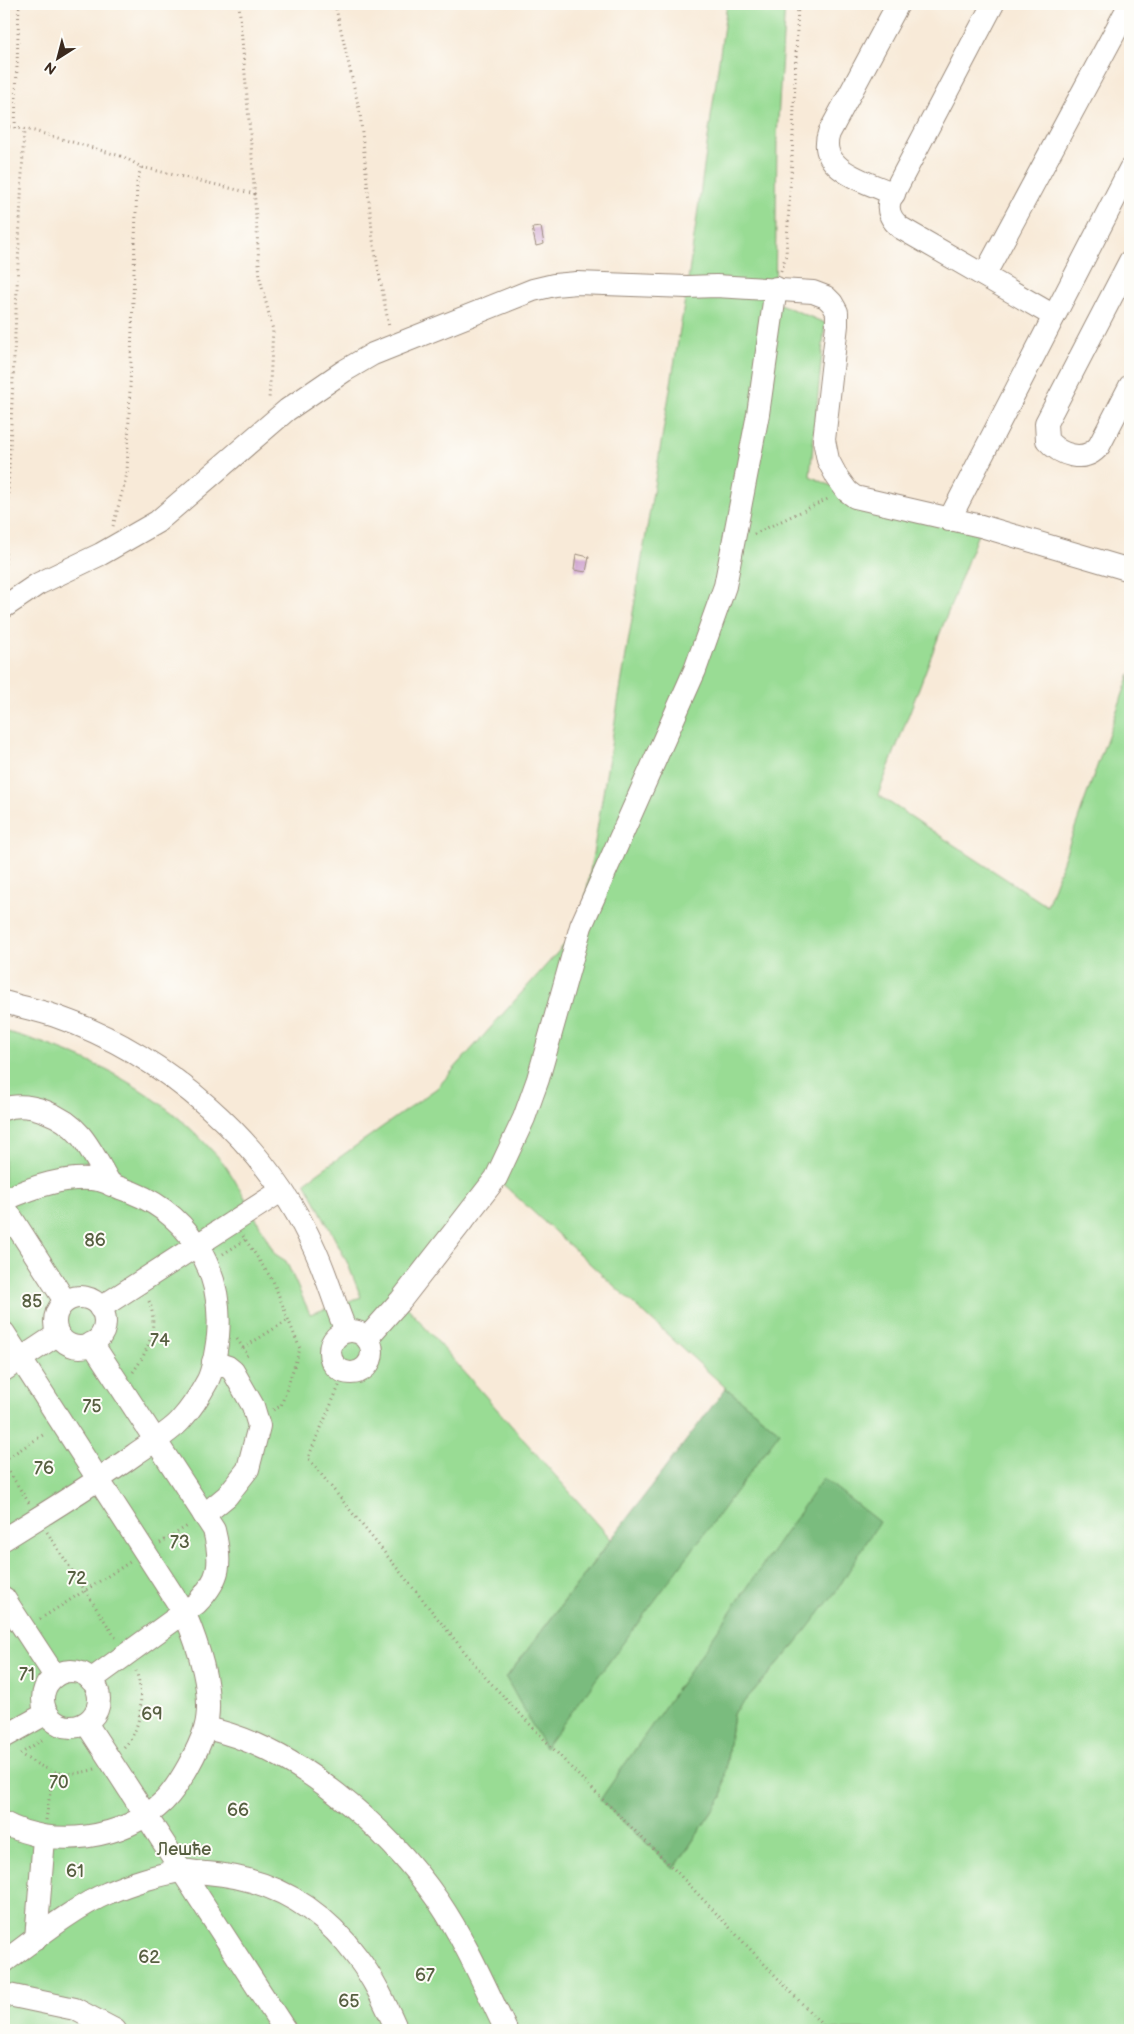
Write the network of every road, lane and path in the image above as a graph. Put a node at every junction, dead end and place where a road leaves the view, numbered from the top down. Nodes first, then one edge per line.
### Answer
1 (19, 4) edge
2 (239, 4) edge
3 (335, 4) edge
4 (798, 4) edge
5 (898, 4) edge
6 (993, 4) edge
7 (1130, 4) edge
8 (4, 126) edge
9 (15, 128) junction
10 (24, 129) junction
11 (141, 167) junction
12 (1130, 169) edge
13 (255, 194) junction
14 (894, 194) junction
15 (1130, 261) edge
16 (985, 274) junction
17 (776, 288) junction
18 (1054, 316) junction
19 (393, 345) junction
20 (1130, 386) edge
21 (268, 426) junction
22 (847, 491) junction
23 (949, 520) junction
24 (735, 543) junction
25 (106, 550) junction
26 (1130, 570) edge
27 (4, 584) edge
28 (4, 607) edge
29 (4, 1002) edge
30 (4, 1110) edge
31 (111, 1184) junction
32 (281, 1191) junction
33 (4, 1200) edge
34 (4, 1206) edge
35 (239, 1231) junction
36 (197, 1245) junction
37 (219, 1257) dead end
38 (140, 1282) junction
39 (65, 1302) junction
40 (100, 1308) junction
41 (288, 1320) junction
42 (346, 1332) junction
43 (4, 1333) edge
44 (58, 1334) junction
45 (367, 1338) junction
46 (92, 1343) junction
47 (237, 1349) dead end
48 (213, 1362) junction
49 (12, 1364) edge
50 (345, 1372) junction
51 (119, 1384) junction
52 (258, 1420) junction
53 (62, 1423) junction
54 (156, 1439) junction
55 (4, 1460) edge
56 (4, 1464) edge
57 (99, 1479) junction
58 (204, 1515) junction
59 (38, 1518) junction
60 (4, 1539) edge
61 (145, 1552) junction
62 (85, 1590) junction
63 (4, 1598) edge
64 (185, 1614) junction
65 (24, 1629) junction
66 (131, 1667) junction
67 (56, 1676) junction
68 (99, 1686) junction
69 (47, 1713) junction
70 (87, 1726) junction
71 (206, 1728) junction
72 (4, 1737) edge
73 (101, 1760) junction
74 (53, 1772) junction
75 (146, 1815) junction
76 (4, 1824) edge
77 (44, 1838) junction
78 (181, 1871) junction
79 (36, 1939) junction
80 (4, 1962) edge
81 (4, 1994) edge
82 (115, 2030) edge
83 (285, 2030) edge
84 (397, 2030) edge
85 (506, 2030) edge
86 (827, 2030) edge

1 - 9 path
2 - 13 path
3 - 19 path
4 - 17 path
5 - 14 street
6 - 14 street
7 - 16 street
8 - 9 path
9 - 10 path
10 - 11 path
10 - 27 path
11 - 13 path
11 - 25 path
12 - 18 street
13 - 21 path
14 - 16 street
15 - 20 street
16 - 18 street
17 - 19 street
17 - 22 street
17 - 24 street
18 - 23 street
19 - 21 street
21 - 25 street
22 - 23 street
22 - 24 path
23 - 26 street
24 - 45 street
25 - 28 street
29 - 32 street
30 - 31 street
31 - 33 street
31 - 36 street
32 - 35 street
32 - 42 street
34 - 39 street
35 - 36 street
35 - 37 path
35 - 41 path
36 - 38 street
36 - 48 street
38 - 40 street
38 - 51 path
39 - 40 street
39 - 44 street
40 - 46 street
41 - 47 path
41 - 52 path
42 - 45 street
42 - 50 street
43 - 49 street
44 - 46 street
44 - 49 street
45 - 50 street
46 - 51 street
48 - 52 street
48 - 54 street
49 - 53 street
50 - 86 path
51 - 54 street
52 - 58 street
53 - 55 path
53 - 57 street
54 - 57 street
54 - 58 street
56 - 59 path
57 - 59 street
57 - 61 street
58 - 61 path
58 - 64 street
59 - 60 street
59 - 62 path
61 - 62 path
61 - 64 street
62 - 65 path
62 - 66 path
63 - 65 street
64 - 66 street
64 - 71 street
65 - 67 street
66 - 68 street
66 - 73 path
67 - 68 street
67 - 69 street
68 - 70 street
68 - 70 path
69 - 70 street
69 - 72 street
70 - 73 street
70 - 74 path
71 - 75 street
71 - 85 street
73 - 74 path
73 - 75 street
74 - 77 path
75 - 77 street
75 - 78 street
76 - 77 street
77 - 79 street
78 - 79 street
78 - 83 street
78 - 84 street
79 - 80 street
81 - 82 street

